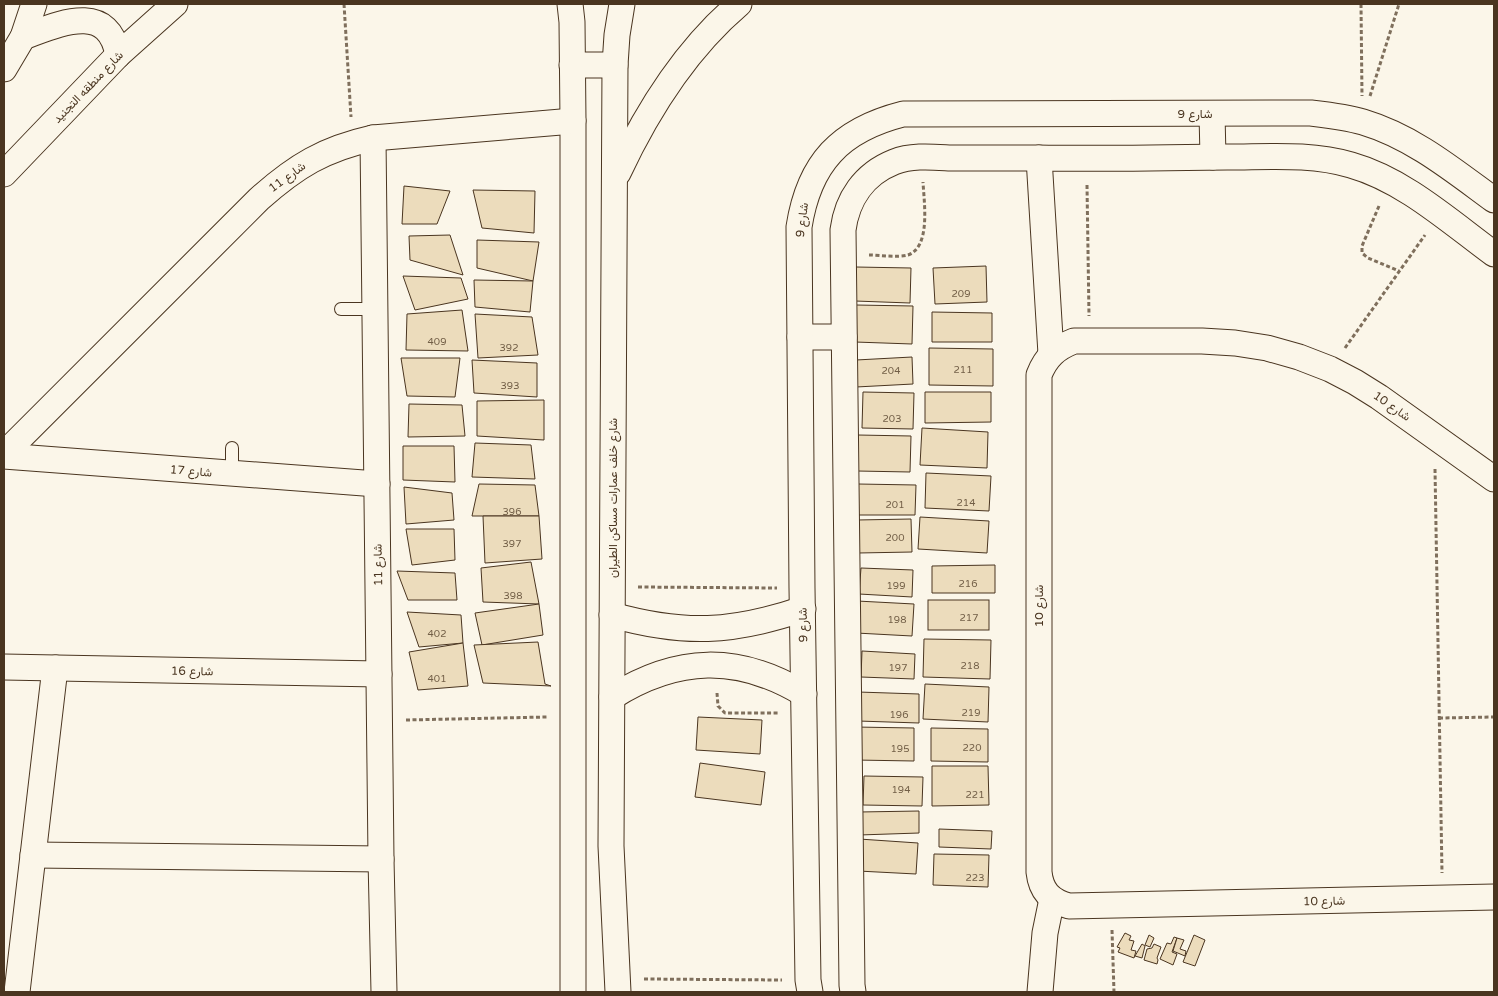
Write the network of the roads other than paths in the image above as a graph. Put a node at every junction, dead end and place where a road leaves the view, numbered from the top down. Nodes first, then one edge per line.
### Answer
1 (34, 4) edge
2 (176, 4) edge
3 (570, 4) edge
4 (622, 4) edge
5 (739, 4) edge
6 (22, 37) junction
7 (118, 55) junction
8 (572, 65) junction
9 (615, 65) junction
10 (4, 69) edge
11 (1212, 114) junction
12 (573, 121) junction
13 (363, 141) junction
14 (1213, 157) junction
15 (1039, 158) junction
16 (4, 174) edge
17 (614, 180) junction
18 (1494, 200) edge
19 (1494, 254) edge
20 (340, 309) dead end
21 (375, 309) junction
22 (800, 337) junction
23 (844, 337) junction
24 (1051, 354) junction
25 (232, 448) dead end
26 (4, 455) edge
27 (232, 474) junction
28 (1494, 479) edge
29 (377, 484) junction
30 (802, 598) junction
31 (612, 615) junction
32 (4, 667) edge
33 (55, 668) junction
34 (379, 674) junction
35 (612, 697) junction
36 (804, 704) junction
37 (33, 855) junction
38 (381, 859) junction
39 (1494, 898) edge
40 (1052, 899) junction
41 (617, 986) edge
42 (809, 986) edge
43 (17, 992) edge
44 (384, 992) edge
45 (573, 992) edge
46 (853, 992) edge
47 (1040, 992) edge

1 - 6 street
2 - 7 street, شارع منطقه التجنيد
3 - 8 street
4 - 9 street, شارع خلف عمارات مساكن الطيران
5 - 17 street
6 - 7 street
6 - 10 street
7 - 16 street, شارع منطقه التجنيد
8 - 9 street
8 - 12 street
9 - 17 street, شارع خلف عمارات مساكن الطيران
11 - 14 street
11 - 18 street, شارع 9
11 - 22 street, شارع 9
12 - 13 street, شارع 11
12 - 45 street
13 - 21 street, شارع 11
13 - 26 street, شارع 11
14 - 15 street
14 - 19 street
15 - 23 street
15 - 24 street
17 - 31 street, شارع خلف عمارات مساكن الطيران
20 - 21 lane
21 - 29 street, شارع 11
22 - 23 street
22 - 30 street, شارع 9
23 - 46 street
24 - 28 street, شارع 10
24 - 40 street, شارع 10
25 - 27 lane
26 - 27 street, شارع 17
27 - 29 street, شارع 17
29 - 34 street, شارع 11
30 - 31 street
30 - 36 street, شارع 9
31 - 35 street, شارع خلف عمارات مساكن الطيران
32 - 33 street, شارع 16
33 - 34 street, شارع 16
33 - 37 street
34 - 38 street, شارع 11
35 - 36 street
35 - 41 street, شارع خلف عمارات مساكن الطيران
36 - 42 street, شارع 9
37 - 38 street
37 - 43 street
38 - 44 street, شارع 11
39 - 40 street, شارع 10
40 - 47 street

